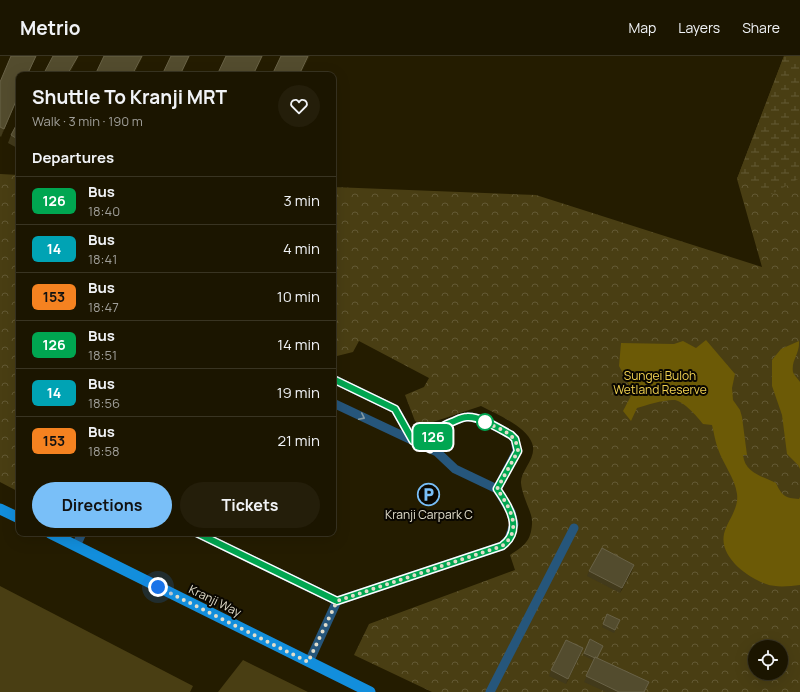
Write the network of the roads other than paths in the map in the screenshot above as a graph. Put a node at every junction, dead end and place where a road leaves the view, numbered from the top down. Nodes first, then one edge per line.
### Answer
1 (336, 380) edge
2 (336, 404) edge
3 (413, 441) junction
4 (430, 449) junction
5 (497, 489) junction
6 (0, 509) edge
7 (16, 517) edge
8 (574, 528) dead end
9 (58, 536) edge
10 (81, 536) edge
11 (203, 536) edge
12 (76, 546) junction
13 (337, 601) junction
14 (308, 662) junction
15 (370, 692) edge
16 (490, 692) edge

1 - 3 lane
2 -> 3 lane
3 - 4 lane
4 - 5 lane
4 - 5 lane
5 - 13 lane
6 - 7 main road
8 - 16 lane
9 - 12 main road, Kranji Way
10 - 12 lane
11 - 13 lane
12 - 14 main road, Kranji Way
13 - 14 lane
14 - 15 main road, Kranji Way

